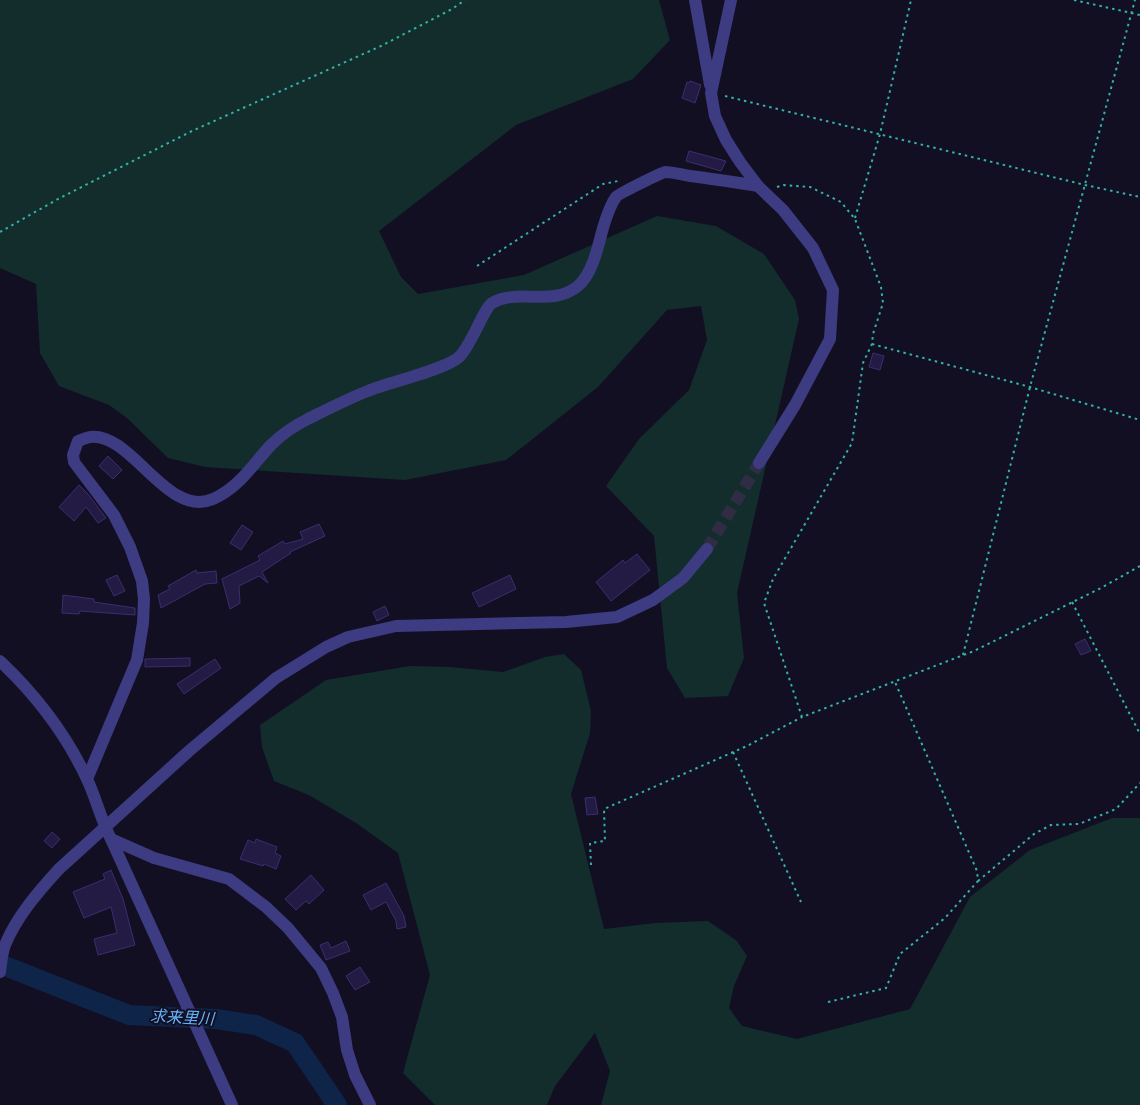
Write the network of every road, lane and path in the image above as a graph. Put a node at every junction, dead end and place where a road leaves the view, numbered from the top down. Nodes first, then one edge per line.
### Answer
1 (465, 0) edge
2 (695, 0) edge
3 (731, 0) edge
4 (911, 0) edge
5 (1074, 0) edge
6 (1135, 0) edge
7 (1131, 13) junction
8 (1140, 15) edge
9 (711, 93) junction
10 (880, 134) junction
11 (620, 181) dead end
12 (1085, 185) junction
13 (761, 189) junction
14 (1140, 197) edge
15 (855, 219) junction
16 (0, 232) edge
17 (477, 266) dead end
18 (872, 344) junction
19 (1030, 387) junction
20 (1140, 420) edge
21 (759, 463) tunnel mouth
22 (707, 549) tunnel mouth
23 (1140, 566) edge
24 (1072, 602) junction
25 (963, 655) junction
26 (0, 661) edge
27 (895, 682) junction
28 (802, 717) junction
29 (1140, 734) edge
30 (733, 752) junction
31 (87, 779) junction
32 (1140, 783) edge
33 (104, 827) junction
34 (111, 839) junction
35 (591, 865) dead end
36 (978, 881) junction
37 (801, 902) dead end
38 (0, 972) edge
39 (828, 1002) dead end
40 (232, 1105) edge
41 (370, 1105) edge

1 - 16 path
2 - 9 street
3 - 9 street
4 - 10 path
5 - 7 path
6 - 7 path
7 - 8 path
7 - 12 path
9 - 10 path
9 - 13 street
10 - 12 path
10 - 15 path
11 - 17 path
12 - 14 path
12 - 19 path
13 - 15 path
13 - 21 street
13 - 31 street
15 - 18 path
18 - 19 path
18 - 28 path
19 - 20 path
19 - 25 path
22 - 33 street
23 - 24 path
24 - 25 path
24 - 29 path
25 - 27 path
26 - 31 street
27 - 28 path
27 - 36 path
28 - 30 path
30 - 35 path
30 - 37 path
31 - 33 street
32 - 36 path
33 - 34 street
33 - 38 street
34 - 40 street
34 - 41 street
36 - 39 path

